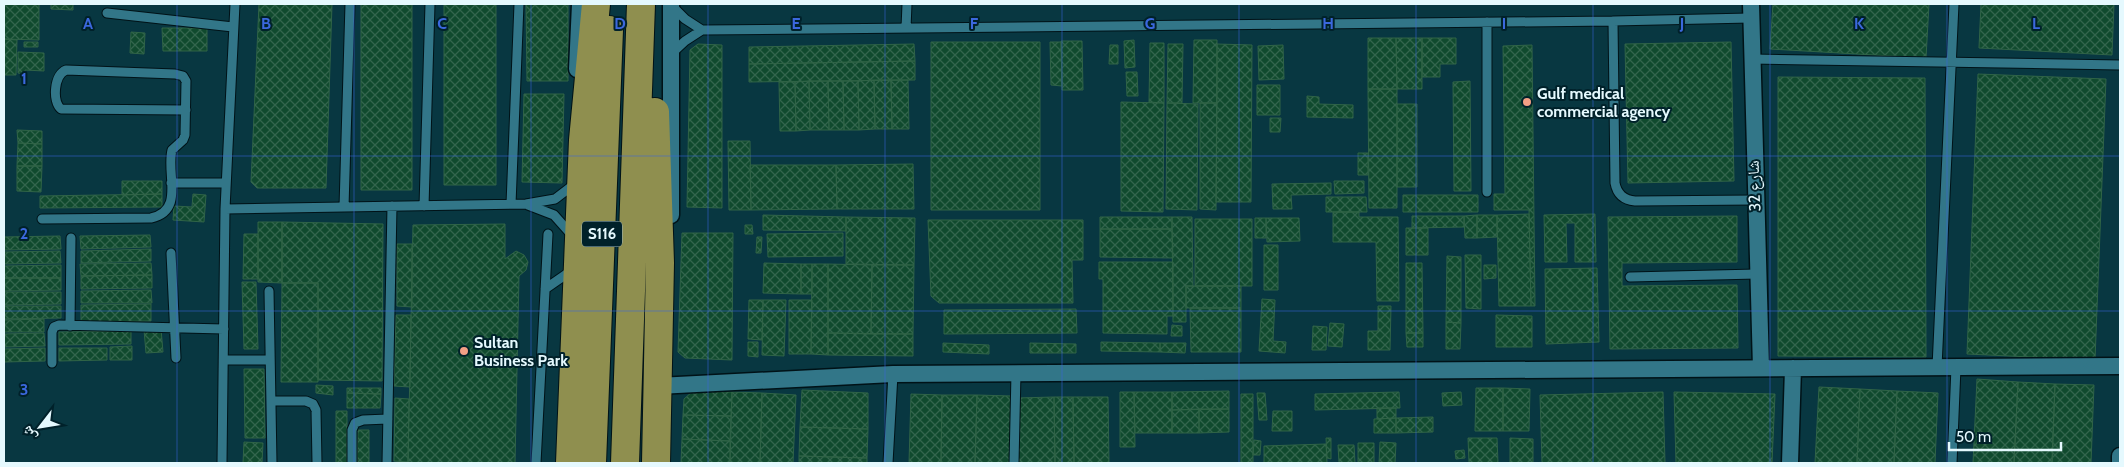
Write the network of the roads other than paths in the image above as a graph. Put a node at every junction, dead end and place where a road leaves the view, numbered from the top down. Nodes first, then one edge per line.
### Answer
1 (234, 4) edge
2 (350, 4) edge
3 (430, 4) edge
4 (519, 4) edge
5 (580, 4) edge
6 (596, 4) edge
7 (609, 4) edge
8 (671, 4) edge
9 (907, 4) edge
10 (1954, 4) edge
11 (1750, 11) edge
12 (641, 12) edge
13 (107, 13) dead end
14 (1613, 21) junction
15 (1487, 22) junction
16 (233, 27) junction
17 (906, 28) junction
18 (702, 30) junction
19 (670, 55) junction
20 (1751, 59) junction
21 (1951, 62) junction
22 (2120, 65) edge
23 (186, 110) junction
24 (171, 183) junction
25 (226, 183) junction
26 (572, 186) junction
27 (1487, 192) dead end
28 (1755, 200) junction
29 (511, 204) junction
30 (526, 204) junction
31 (392, 206) junction
32 (424, 206) junction
33 (344, 207) junction
34 (225, 209) junction
35 (42, 219) dead end
36 (570, 233) junction
37 (548, 234) dead end
38 (72, 238) dead end
39 (171, 253) dead end
40 (660, 263) junction
41 (568, 273) junction
42 (1757, 274) junction
43 (1630, 277) dead end
44 (545, 289) junction
45 (269, 291) dead end
46 (70, 326) junction
47 (174, 328) junction
48 (224, 329) junction
49 (176, 358) dead end
50 (575, 358) junction
51 (224, 360) junction
52 (270, 360) junction
53 (52, 363) dead end
54 (2120, 366) edge
55 (1937, 367) junction
56 (1956, 367) junction
57 (1761, 368) junction
58 (1794, 368) junction
59 (1016, 373) junction
60 (893, 374) junction
61 (658, 386) junction
62 (271, 401) junction
63 (388, 419) junction
64 (2120, 456) edge
65 (2120, 461) edge
66 (222, 463) edge
67 (272, 463) edge
68 (317, 463) edge
69 (352, 463) edge
70 (387, 463) edge
71 (536, 463) edge
72 (570, 463) edge
73 (592, 463) edge
74 (625, 463) edge
75 (656, 463) edge
76 (888, 463) edge
77 (1014, 463) edge
78 (1790, 463) edge
79 (1952, 463) edge

1 - 16 lane
2 - 33 lane
3 - 32 lane
4 - 29 lane
5 - 26 street
6 - 50 highway
7 - 73 highway, S116
8 - 18 lane
8 - 19 street
9 - 17 lane
10 - 21 lane
11 - 14 lane
11 - 20 street, شارع 32
12 - 40 highway
12 - 74 highway, S116
13 - 16 lane
14 - 15 lane
14 - 28 lane
15 - 17 lane
15 - 27 lane
16 - 25 lane
17 - 18 lane
18 - 19 lane
19 - 40 street
20 - 21 lane
20 - 28 street, شارع 32
21 - 22 lane
21 - 55 lane
23 - 23 lane
23 - 24 lane
24 - 25 lane
24 - 35 lane
25 - 34 lane
26 - 30 lane
26 - 36 street
28 - 42 street, شارع 32
29 - 30 lane
29 - 32 lane
30 - 36 lane
31 - 32 lane
31 - 33 lane
31 - 63 lane
33 - 34 lane
34 - 48 lane
36 - 41 street
37 - 44 lane
38 - 46 lane
39 - 47 lane
40 - 61 highway
41 - 44 lane
41 - 50 street
42 - 43 lane
42 - 57 street, شارع 32
44 - 71 lane
45 - 52 lane
46 - 47 lane
46 - 53 lane
47 - 48 lane
47 - 49 lane
48 - 51 lane
50 - 72 highway
51 - 52 lane
51 - 66 lane
52 - 62 lane
54 - 56 street
55 - 56 street
55 - 58 street
56 - 79 lane
57 - 58 street
57 - 59 street
58 - 78 street
59 - 60 street
59 - 77 lane
60 - 61 street
60 - 76 lane
61 - 75 highway
62 - 67 lane
62 - 68 lane
63 - 69 lane
63 - 70 lane
64 - 65 street

